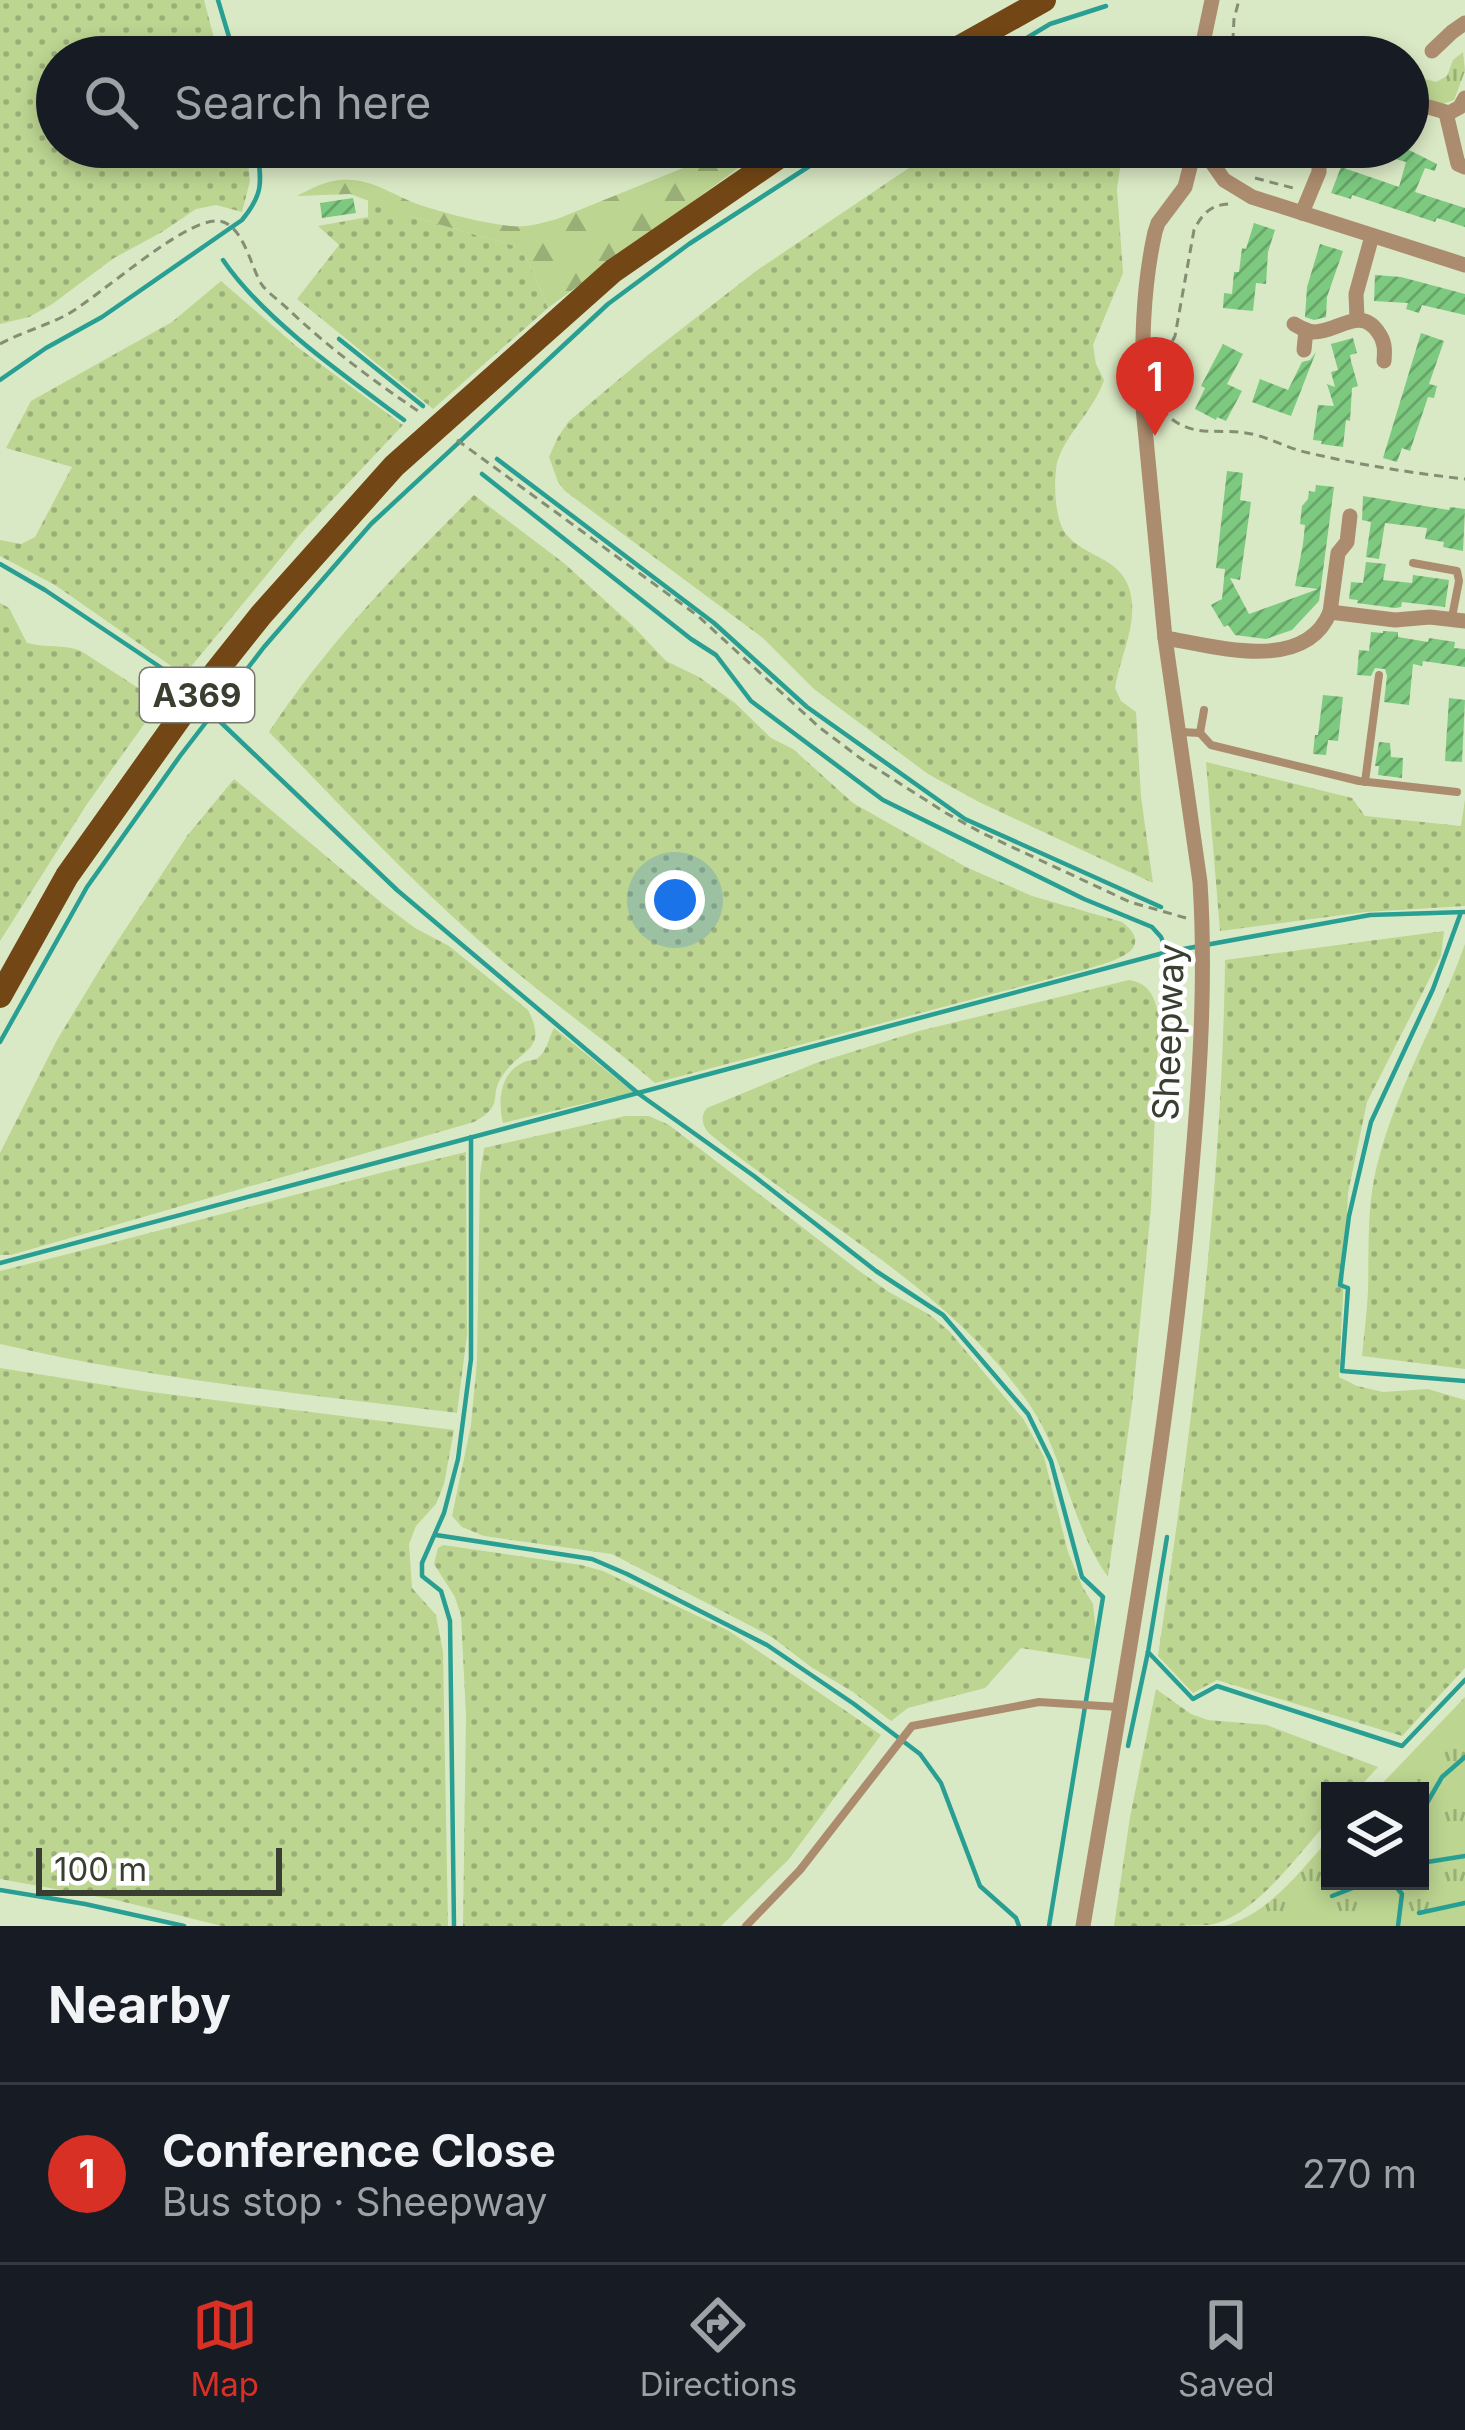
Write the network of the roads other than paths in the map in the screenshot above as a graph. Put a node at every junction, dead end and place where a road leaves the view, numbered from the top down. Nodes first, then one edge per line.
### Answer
1 (1044, 0) edge
2 (1198, 0) edge
3 (1212, 0) edge
4 (1465, 23) edge
5 (980, 36) edge
6 (1203, 36) edge
7 (1205, 36) edge
8 (1432, 51) dead end
9 (1465, 98) edge
10 (1429, 107) edge
11 (1446, 112) junction
12 (1465, 167) edge
13 (763, 168) edge
14 (1193, 168) edge
15 (1215, 168) edge
16 (1320, 168) edge
17 (1302, 213) junction
18 (1372, 236) junction
19 (1465, 265) edge
20 (1357, 318) junction
21 (1304, 350) dead end
22 (1384, 361) dead end
23 (1350, 516) dead end
24 (1413, 563) dead end
25 (1330, 612) junction
26 (1461, 617) edge
27 (1165, 638) junction
28 (1379, 675) dead end
29 (1359, 698) dead end
30 (1376, 700) junction
31 (1204, 710) dead end
32 (1179, 732) junction
33 (1200, 733) junction
34 (1365, 782) junction
35 (1457, 792) dead end
36 (0, 996) edge
37 (1120, 1707) junction
38 (746, 1926) edge
39 (1083, 1926) edge

1 - 5 main road
2 - 6 street
3 - 7 street
4 - 8 street
9 - 11 street
10 - 11 street
11 - 12 street
13 - 36 main road, A369
14 - 27 street, Sheepway
15 - 17 street
16 - 17 street
17 - 18 street
18 - 19 street
18 - 20 street
20 - 21 street
20 - 22 street
23 - 25 street
24 - 26 lane
25 - 26 street
25 - 27 street
27 - 32 street, Sheepway
28 - 30 lane
29 - 30 lane
30 - 34 lane
31 - 33 lane
32 - 33 lane
32 - 37 street, Sheepway
33 - 34 lane
34 - 35 lane
37 - 38 lane
37 - 39 street, Sheepway

